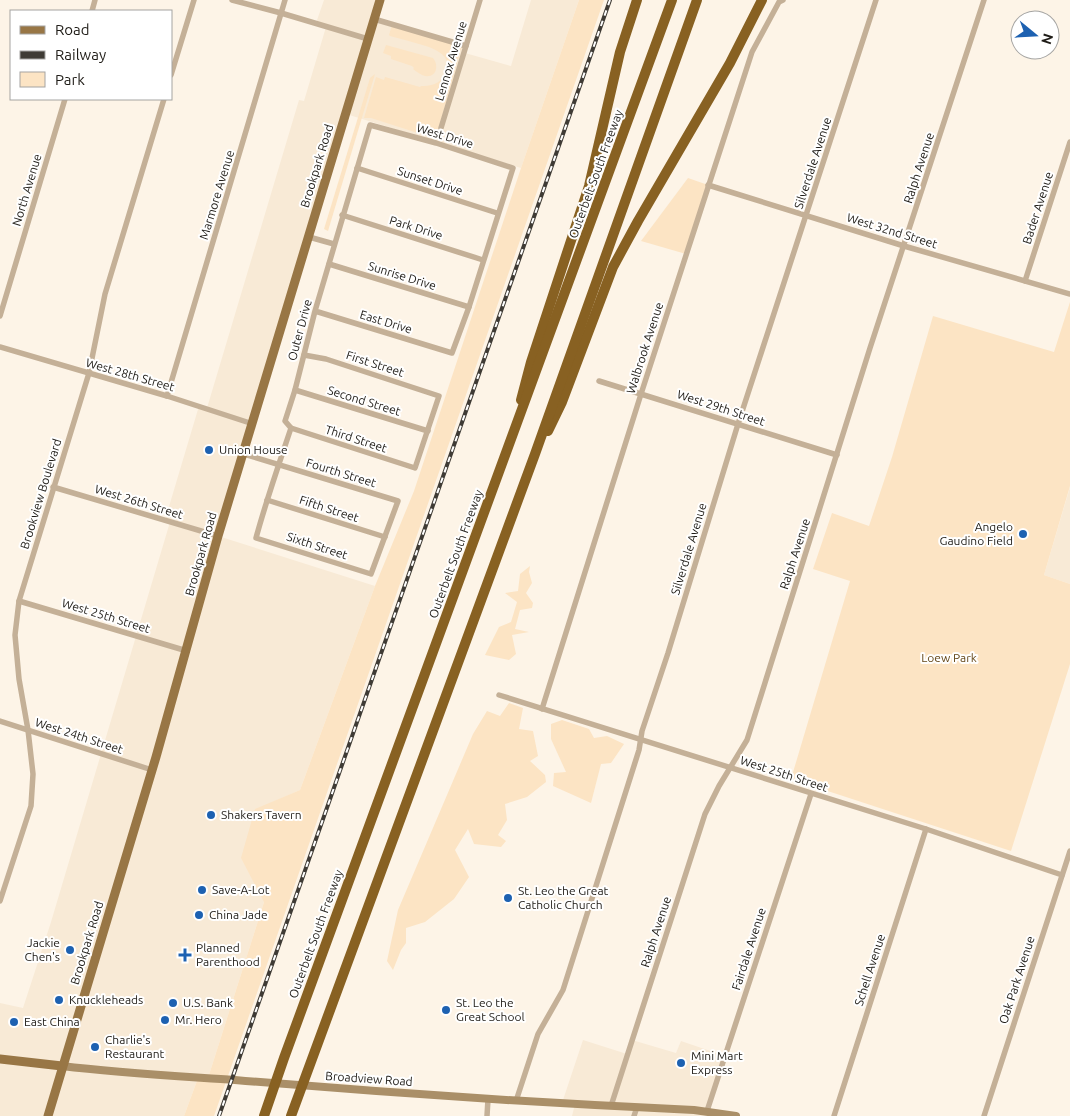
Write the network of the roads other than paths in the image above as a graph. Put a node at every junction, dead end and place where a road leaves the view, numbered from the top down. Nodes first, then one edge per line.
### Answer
1 (194, 0) edge
2 (232, 0) edge
3 (285, 0) edge
4 (380, 0) edge
5 (480, 0) edge
6 (637, 0) edge
7 (672, 0) edge
8 (697, 0) edge
9 (762, 0) edge
10 (783, 0) edge
11 (876, 0) edge
12 (984, 0) edge
13 (282, 13) junction
14 (374, 19) junction
15 (368, 39) junction
16 (466, 46) junction
17 (172, 72) edge
18 (65, 100) edge
19 (164, 100) edge
20 (370, 125) joint
21 (441, 128) dead end
22 (1070, 142) edge
23 (357, 168) junction
24 (708, 185) junction
25 (498, 213) junction
26 (342, 215) junction
27 (806, 215) junction
28 (309, 237) junction
29 (334, 244) junction
30 (904, 246) junction
31 (483, 260) junction
32 (329, 264) junction
33 (1025, 281) junction
34 (1070, 294) edge
35 (469, 307) junction
36 (315, 311) junction
37 (0, 316) edge
38 (0, 347) edge
39 (304, 355) junction
40 (89, 373) junction
41 (599, 381) dead end
42 (295, 390) junction
43 (641, 394) junction
44 (167, 396) junction
45 (253, 424) junction
46 (738, 424) junction
47 (291, 428) junction
48 (428, 431) junction
49 (512, 439) junction
50 (244, 454) junction
51 (534, 454) junction
52 (837, 455) junction
53 (279, 464) junction
54 (53, 487) junction
55 (267, 500) junction
56 (218, 536) junction
57 (385, 537) junction
58 (256, 538) joint
59 (19, 601) junction
60 (187, 651) junction
61 (499, 695) dead end
62 (542, 709) junction
63 (0, 721) edge
64 (28, 730) junction
65 (642, 740) junction
66 (731, 768) junction
67 (152, 770) junction
68 (810, 794) junction
69 (926, 829) junction
70 (1070, 851) edge
71 (1062, 874) junction
72 (0, 901) edge
73 (0, 1059) edge
74 (62, 1066) junction
75 (488, 1099) junction
76 (516, 1100) junction
77 (611, 1106) junction
78 (636, 1107) junction
79 (707, 1111) junction
80 (48, 1116) edge
81 (264, 1116) edge
82 (291, 1116) edge
83 (487, 1116) edge
84 (634, 1116) edge
85 (736, 1116) edge
86 (834, 1116) edge
87 (984, 1116) edge

1 - 17 street
2 - 13 street
3 - 13 street, Marmore Avenue
4 - 14 main road, Brookpark Road
5 - 16 street, Lennox Avenue
6 - 49 highway
7 - 49 highway, Outerbelt South Freeway
8 - 51 highway
9 - 51 highway
10 - 24 street, Walbrook Avenue
11 - 27 street, Silverdale Avenue
12 - 30 street, Ralph Avenue
13 - 15 street
13 - 44 street, Marmore Avenue
14 - 15 main road, Brookpark Road
14 - 16 street
15 - 28 main road, Brookpark Road
16 - 21 street, Lennox Avenue
18 - 37 street, North Avenue
19 - 40 street, Brookview Boulevard
20 - 23 street, Outer Drive
20 - 25 street, West Drive
22 - 33 street, Bader Avenue
23 - 25 street, Sunset Drive
23 - 26 street, Outer Drive
24 - 27 street, West 32nd Street
24 - 43 street, Walbrook Avenue
25 - 31 street
26 - 29 street, Outer Drive
26 - 31 street, Park Drive
27 - 30 street, West 32nd Street
27 - 46 street, Silverdale Avenue
28 - 29 street
28 - 45 main road, Brookpark Road
29 - 32 street, Outer Drive
30 - 33 street, West 32nd Street
30 - 52 street, Ralph Avenue
31 - 35 street
32 - 35 street, Sunrise Drive
32 - 36 street, Outer Drive
33 - 34 street, West 32nd Street
35 - 36 street, East Drive
36 - 39 street, Outer Drive
38 - 40 street, West 28th Street
39 - 42 street, Outer Drive
39 - 48 street, First Street
40 - 44 street, West 28th Street
40 - 54 street, Brookview Boulevard
41 - 43 street, West 29th Street
42 - 47 street, Outer Drive
42 - 48 street, Second Street
43 - 46 street, West 29th Street
43 - 62 street, Walbrook Avenue
44 - 45 street, West 28th Street
45 - 50 main road, Brookpark Road
46 - 52 street, West 29th Street
46 - 65 street, Silverdale Avenue
47 - 48 street, Third Street
47 - 53 street, Outer Drive
49 - 81 highway, Outerbelt South Freeway
50 - 53 street, Fourth Street
50 - 56 main road, Brookpark Road
51 - 82 highway
52 - 66 street, Ralph Avenue
53 - 55 street, Outer Drive
53 - 57 street, Fourth Street
54 - 56 street, West 26th Street
54 - 59 street, Brookview Boulevard
55 - 57 street, Fifth Street
55 - 58 street, Outer Drive
56 - 60 main road, Brookpark Road
57 - 58 street, Sixth Street
59 - 60 street, West 25th Street
59 - 64 street, Brookview Boulevard
60 - 67 main road, Brookpark Road
61 - 62 street, West 25th Street
62 - 65 street, West 25th Street
63 - 64 street, West 24th Street
64 - 67 street, West 24th Street
64 - 72 street, Brookview Boulevard
65 - 66 street, West 25th Street
65 - 76 street, Silverdale Avenue
66 - 68 street, West 25th Street
66 - 77 street, Ralph Avenue
67 - 74 main road, Brookpark Road
68 - 69 street, West 25th Street
68 - 79 street, Fairdale Avenue
69 - 71 street, West 25th Street
69 - 86 street, Schell Avenue
70 - 71 street, Oak Park Avenue
71 - 87 street, Oak Park Avenue
73 - 74 main road, Broadview Road
74 - 75 main road, Broadview Road
74 - 80 main road, Brookpark Road
75 - 76 main road, Broadview Road
75 - 83 street
76 - 77 main road, Broadview Road
77 - 78 main road, Broadview Road
78 - 79 main road, Broadview Road
78 - 84 street
79 - 85 main road, Broadview Road

